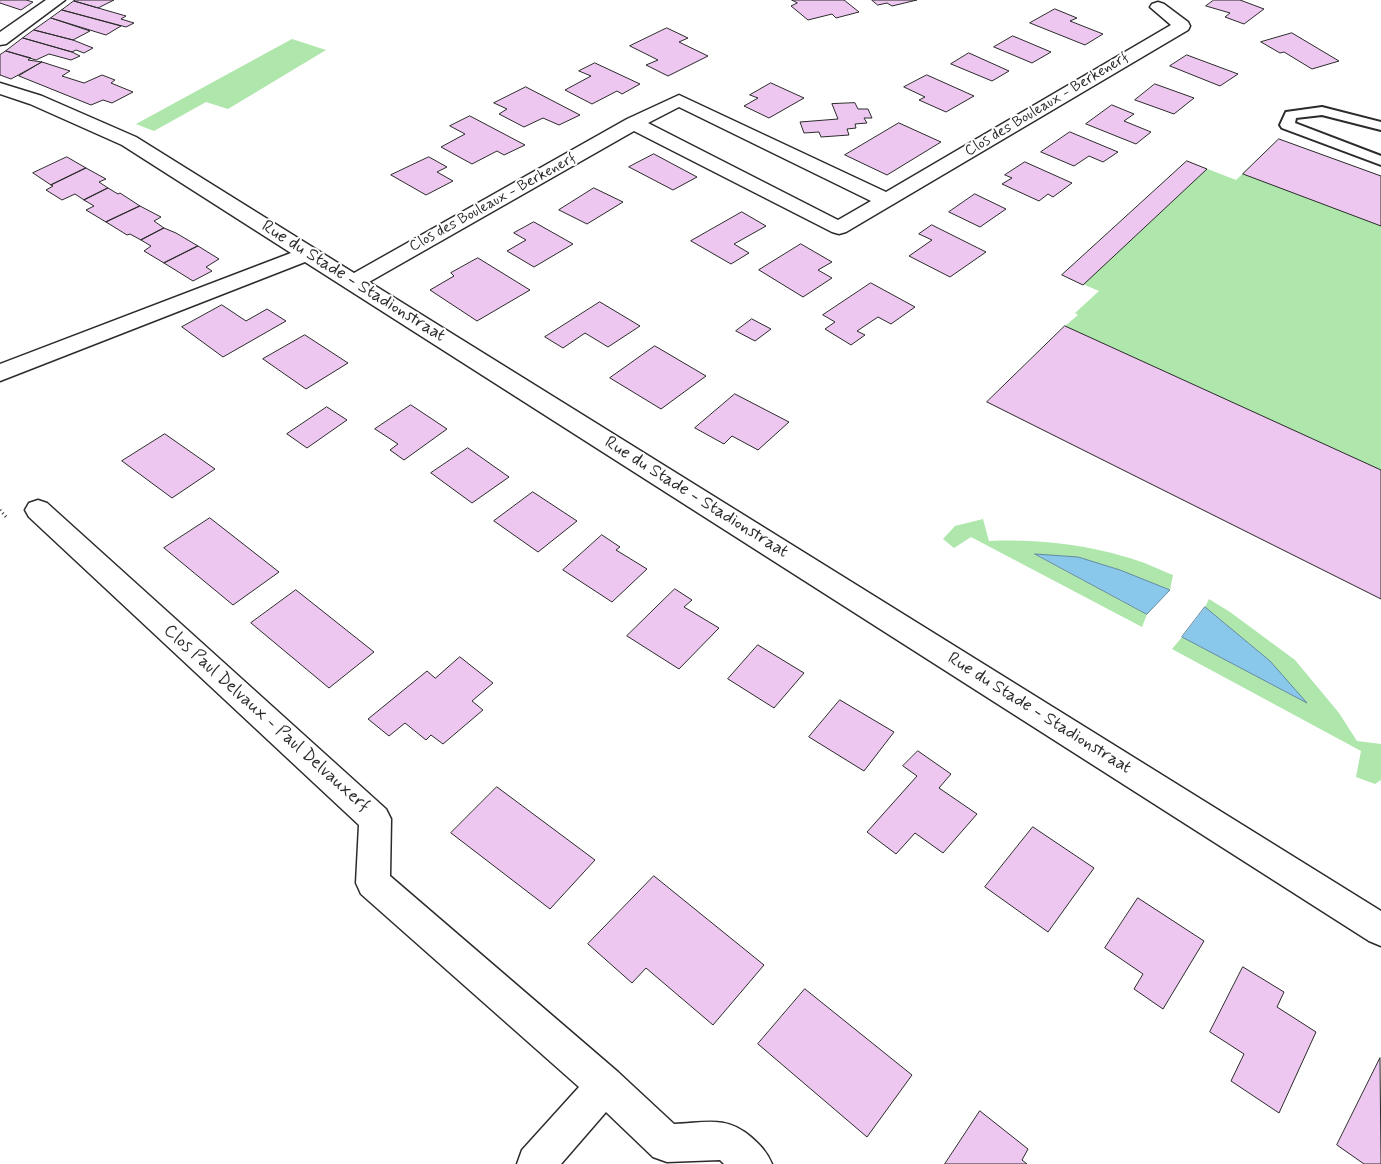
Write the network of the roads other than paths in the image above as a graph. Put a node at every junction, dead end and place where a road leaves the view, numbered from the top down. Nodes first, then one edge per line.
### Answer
1 (57, 0) edge
2 (1158, 7) dead end
3 (0, 40) edge
4 (0, 88) edge
5 (634, 123) junction
6 (1381, 126) edge
7 (1381, 161) edge
8 (886, 200) junction
9 (307, 254) junction
10 (353, 282) junction
11 (0, 373) edge
12 (38, 510) dead end
13 (1381, 930) edge
14 (605, 1085) junction
15 (536, 1164) edge
16 (753, 1164) edge

1 - 3 street
2 - 8 street, Clos des Bouleaux - Berkenerf
4 - 9 street, Rue du Stade - Stadionstraat
5 - 8 street, Clos des Bouleaux - Berkenerf
5 - 8 street, Clos des Bouleaux - Berkenerf
5 - 10 street, Clos des Bouleaux - Berkenerf
6 - 7 lane
9 - 10 street, Rue du Stade - Stadionstraat
9 - 11 street
10 - 13 street, Rue du Stade - Stadionstraat
12 - 14 street, Clos Paul Delvaux - Paul Delvauxerf
14 - 15 street
14 - 16 street, Clos Paul Delvaux - Paul Delvauxerf

